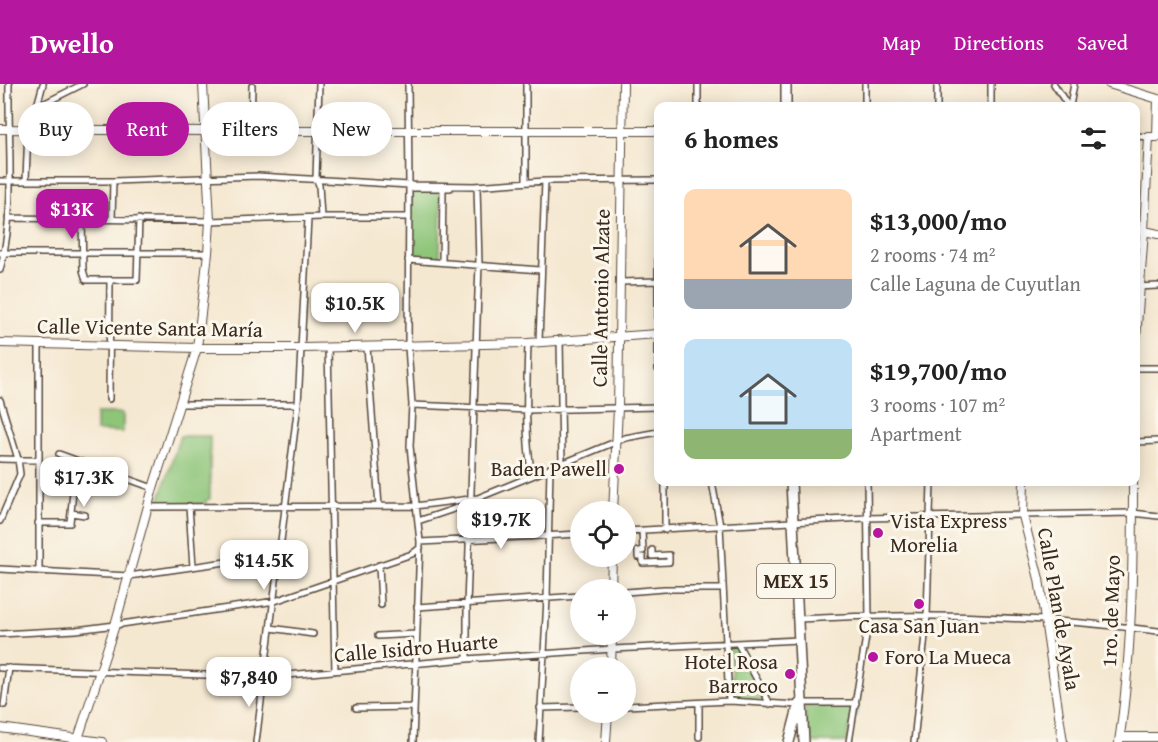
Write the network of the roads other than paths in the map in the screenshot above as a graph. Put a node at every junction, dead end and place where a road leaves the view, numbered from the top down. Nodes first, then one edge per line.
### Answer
1 (9, 84) edge
2 (43, 84) edge
3 (83, 84) edge
4 (203, 84) edge
5 (319, 84) edge
6 (408, 84) edge
7 (526, 84) edge
8 (623, 84) edge
9 (698, 84) edge
10 (786, 84) edge
11 (865, 84) edge
12 (937, 84) edge
13 (991, 84) edge
14 (1054, 84) edge
15 (1074, 84) edge
16 (1109, 84) edge
17 (252, 85) edge
18 (1124, 86) edge
19 (1158, 99) edge
20 (38, 102) edge
21 (47, 102) edge
22 (203, 102) edge
23 (251, 102) edge
24 (318, 102) edge
25 (698, 102) edge
26 (786, 102) edge
27 (865, 102) edge
28 (937, 102) edge
29 (991, 102) edge
30 (1066, 102) edge
31 (1070, 102) edge
32 (4, 129) edge
33 (94, 130) edge
34 (201, 131) edge
35 (526, 131) junction
36 (623, 131) junction
37 (654, 131) edge
38 (392, 132) edge
39 (409, 132) junction
40 (1140, 136) edge
41 (1155, 137) edge
42 (27, 156) edge
43 (206, 156) edge
44 (316, 156) edge
45 (207, 177) junction
46 (316, 178) junction
47 (27, 180) junction
48 (621, 180) junction
49 (654, 180) edge
50 (0, 181) edge
51 (9, 181) junction
52 (113, 181) junction
53 (526, 182) junction
54 (545, 182) junction
55 (477, 186) junction
56 (409, 187) junction
57 (443, 189) junction
58 (409, 217) junction
59 (8, 218) junction
60 (321, 218) junction
61 (82, 219) junction
62 (111, 219) junction
63 (139, 219) junction
64 (308, 219) junction
65 (210, 221) junction
66 (1140, 230) edge
67 (1144, 231) junction
68 (1158, 234) edge
69 (139, 251) junction
70 (83, 252) junction
71 (2, 253) edge
72 (208, 253) junction
73 (408, 260) junction
74 (442, 262) junction
75 (1140, 263) edge
76 (479, 264) junction
77 (0, 270) edge
78 (540, 270) junction
79 (111, 280) junction
80 (654, 281) edge
81 (620, 282) junction
82 (1158, 286) edge
83 (1140, 287) edge
84 (654, 334) edge
85 (619, 336) junction
86 (560, 339) junction
87 (539, 341) junction
88 (0, 343) edge
89 (528, 343) junction
90 (39, 344) junction
91 (476, 344) junction
92 (110, 345) junction
93 (408, 346) junction
94 (328, 347) junction
95 (367, 347) junction
96 (197, 348) junction
97 (303, 348) junction
98 (1140, 368) edge
99 (1158, 368) edge
100 (109, 399) dead end
101 (0, 400) edge
102 (181, 404) junction
103 (298, 404) junction
104 (412, 405) junction
105 (654, 407) edge
106 (473, 408) junction
107 (618, 408) junction
108 (560, 409) junction
109 (527, 410) junction
110 (654, 433) edge
111 (1158, 441) edge
112 (616, 442) junction
113 (1140, 442) edge
114 (59, 454) dead end
115 (0, 459) edge
116 (18, 459) junction
117 (39, 460) junction
118 (562, 464) junction
119 (550, 468) junction
120 (532, 476) junction
121 (665, 486) edge
122 (713, 486) edge
123 (791, 486) edge
124 (867, 486) edge
125 (931, 486) edge
126 (1024, 486) edge
127 (1133, 486) edge
128 (153, 488) junction
129 (74, 491) dead end
130 (474, 500) junction
131 (613, 501) edge
132 (189, 506) junction
133 (379, 506) junction
134 (415, 506) junction
135 (148, 507) junction
136 (287, 507) junction
137 (332, 507) junction
138 (71, 513) junction
139 (1133, 513) junction
140 (85, 515) dead end
141 (1023, 516) junction
142 (1158, 516) edge
143 (868, 518) junction
144 (931, 518) junction
145 (0, 521) edge
146 (418, 521) junction
147 (793, 522) junction
148 (38, 523) junction
149 (720, 526) junction
150 (665, 530) junction
151 (636, 531) edge
152 (642, 531) junction
153 (570, 535) edge
154 (548, 537) junction
155 (469, 540) junction
156 (420, 545) junction
157 (652, 550) dead end
158 (281, 554) junction
159 (379, 565) junction
160 (193, 567) junction
161 (0, 569) edge
162 (39, 572) junction
163 (129, 576) junction
164 (334, 582) junction
165 (722, 589) junction
166 (636, 591) edge
167 (570, 597) edge
168 (547, 599) junction
169 (275, 601) junction
170 (381, 605) dead end
171 (467, 605) junction
172 (417, 607) junction
173 (869, 616) junction
174 (927, 616) junction
175 (798, 619) junction
176 (1045, 620) junction
177 (115, 625) junction
178 (271, 628) junction
179 (1130, 628) junction
180 (1158, 631) edge
181 (0, 634) edge
182 (313, 634) dead end
183 (416, 634) junction
184 (378, 636) dead end
185 (799, 640) junction
186 (726, 644) junction
187 (738, 644) junction
188 (613, 645) edge
189 (613, 650) junction
190 (544, 654) junction
191 (612, 657) edge
192 (467, 659) junction
193 (414, 665) junction
194 (0, 668) edge
195 (9, 668) junction
196 (335, 671) junction
197 (98, 672) junction
198 (265, 677) junction
199 (729, 701) junction
200 (699, 703) junction
201 (801, 703) junction
202 (856, 703) junction
203 (770, 704) junction
204 (3, 705) dead end
205 (636, 706) edge
206 (414, 707) junction
207 (570, 707) edge
208 (356, 708) dead end
209 (540, 708) junction
210 (607, 723) edge
211 (0, 728) edge
212 (699, 737) dead end
213 (1158, 737) edge
214 (77, 740) edge
215 (1120, 740) edge
216 (102, 742) edge
217 (256, 742) edge
218 (413, 742) edge
219 (538, 742) edge
220 (606, 742) edge
221 (789, 742) edge
222 (804, 742) edge
223 (849, 742) edge
224 (914, 742) edge
225 (1063, 742) edge

1 - 32 street
2 - 20 street
3 - 21 street
4 - 22 street
5 - 24 street
6 - 39 street
7 - 35 street
8 - 36 street, Calle Antonio Alzate
9 - 25 street
10 - 26 main road
11 - 27 street
12 - 28 street
13 - 29 street
14 - 30 street
15 - 31 street
16 - 18 street
17 - 23 street
18 - 19 street
19 - 41 street
32 - 51 street
33 - 34 street
35 - 36 street
35 - 39 street
35 - 53 street
36 - 37 street
36 - 48 street, Calle Antonio Alzate
38 - 39 street
39 - 56 street
40 - 41 street
41 - 67 street
42 - 47 street
43 - 45 street
44 - 46 street
45 - 46 street
45 - 52 street
45 - 65 street
46 - 56 street
46 - 60 street
47 - 51 street
47 - 52 street
48 - 49 street
48 - 54 street
48 - 81 street, Calle Antonio Alzate
50 - 51 street
51 - 59 street
52 - 62 street
53 - 54 street
53 - 55 street
54 - 78 street
55 - 56 street
55 - 57 street
55 - 76 street
56 - 57 street
56 - 58 street
57 - 74 street
58 - 60 street
58 - 73 street
59 - 61 street
59 - 71 street
60 - 64 street
61 - 62 street
61 - 70 street
62 - 63 street
63 - 65 street
63 - 69 street
64 - 65 street
64 - 97 street
65 - 72 street
66 - 67 street
67 - 68 street
67 - 75 street
69 - 70 street
69 - 72 street
69 - 79 street
70 - 71 street
70 - 79 street
71 - 77 street
72 - 96 street
73 - 74 street
73 - 93 street
74 - 76 street
76 - 78 street
76 - 91 street
78 - 87 street
79 - 92 street
80 - 81 street
81 - 85 street, Calle Antonio Alzate
82 - 83 street
84 - 85 street, Calle Vicente Santa María
85 - 86 street, Calle Vicente Santa María
85 - 107 street, Calle Antonio Alzate
86 - 87 street, Calle Vicente Santa María
86 - 108 street
87 - 89 street, Calle Vicente Santa María
88 - 90 street, Calle Vicente Santa María
89 - 91 street, Calle Vicente Santa María
89 - 109 street
90 - 92 street, Calle Vicente Santa María
90 - 117 street
91 - 93 street, Calle Vicente Santa María
91 - 106 street
92 - 96 street, Calle Vicente Santa María
92 - 100 street
93 - 95 street, Calle Vicente Santa María
93 - 104 street
94 - 95 street, Calle Vicente Santa María
94 - 97 street, Calle Vicente Santa María
94 - 137 street
95 - 133 street
96 - 97 street, Calle Vicente Santa María
96 - 102 street
97 - 103 street
98 - 99 street
101 - 116 street
102 - 103 street
102 - 128 street
103 - 136 street
104 - 106 street
104 - 134 street
105 - 107 street
106 - 109 street
106 - 130 street
107 - 108 street
107 - 112 street, Calle Antonio Alzate
108 - 109 street
108 - 118 street
109 - 120 street
110 - 112 street
111 - 113 street
112 - 118 street
112 - 131 street, Calle Antonio Alzate
114 - 128 street
115 - 116 street
116 - 117 street
116 - 145 street
117 - 148 street
118 - 119 street
119 - 120 street
119 - 154 street
120 - 130 street
121 - 150 street
122 - 149 street
123 - 147 main road, MEX 15
124 - 143 street
125 - 144 street
126 - 141 street, Calle Plan de Ayala
127 - 139 street, 1ro. de Mayo
128 - 135 street
129 - 138 street
130 - 134 street
130 - 146 street
130 - 155 street
132 - 135 street
132 - 136 street
132 - 160 street
133 - 134 street
133 - 137 street
134 - 146 street
135 - 163 street
136 - 137 street
136 - 158 street
137 - 164 street
138 - 140 street
138 - 148 street
139 - 141 street
139 - 142 street
139 - 179 street, 1ro. de Mayo
141 - 144 street
141 - 176 street, Calle Plan de Ayala
143 - 144 street
143 - 147 street
143 - 173 street
144 - 174 street
146 - 156 street
147 - 149 street
147 - 175 main road, MEX 15
148 - 162 street
149 - 150 street
149 - 165 street
150 - 152 street
151 - 152 street
152 - 157 street
153 - 154 street
154 - 155 street
154 - 168 street
155 - 156 street
155 - 171 street
156 - 159 street
156 - 172 street
158 - 160 street
158 - 169 street
159 - 164 street
159 - 170 street
160 - 163 street
161 - 162 street
162 - 163 street
163 - 177 street
164 - 169 street
164 - 196 street
165 - 166 street
165 - 186 street
167 - 168 street
168 - 171 street
168 - 190 street
169 - 177 street
169 - 178 street
171 - 172 street
171 - 192 street
172 - 183 street
173 - 174 street
173 - 175 street
173 - 202 street
174 - 176 street
174 - 224 street
175 - 185 main road, MEX 15
176 - 179 street
176 - 225 street, Calle Plan de Ayala
177 - 181 street
177 - 197 street
178 - 182 street
178 - 198 street
179 - 180 street
179 - 215 street, 1ro. de Mayo
183 - 184 street
183 - 193 street
185 - 187 street, Calle Isidro Huarte
185 - 201 main road, MEX 15
186 - 187 street, Calle Isidro Huarte
186 - 189 street, Calle Isidro Huarte
186 - 199 street
187 - 203 street
188 - 189 street
189 - 190 street, Calle Isidro Huarte
189 - 191 street
190 - 192 street, Calle Isidro Huarte
190 - 209 street
192 - 193 street, Calle Isidro Huarte
193 - 196 street, Calle Isidro Huarte
193 - 206 street
194 - 195 street, Calle Isidro Huarte
195 - 197 street, Calle Isidro Huarte
195 - 204 street
196 - 198 street, Calle Isidro Huarte
197 - 198 street, Calle Isidro Huarte
197 - 214 street
198 - 217 street
199 - 200 street
199 - 203 street
200 - 205 street
200 - 212 street
201 - 202 street
201 - 203 street
201 - 221 main road, MEX 15
201 - 222 main road, MEX 15
202 - 223 street
206 - 208 street
206 - 218 street
207 - 209 street
209 - 219 street
210 - 220 street
211 - 214 street
213 - 215 street
214 - 216 street

